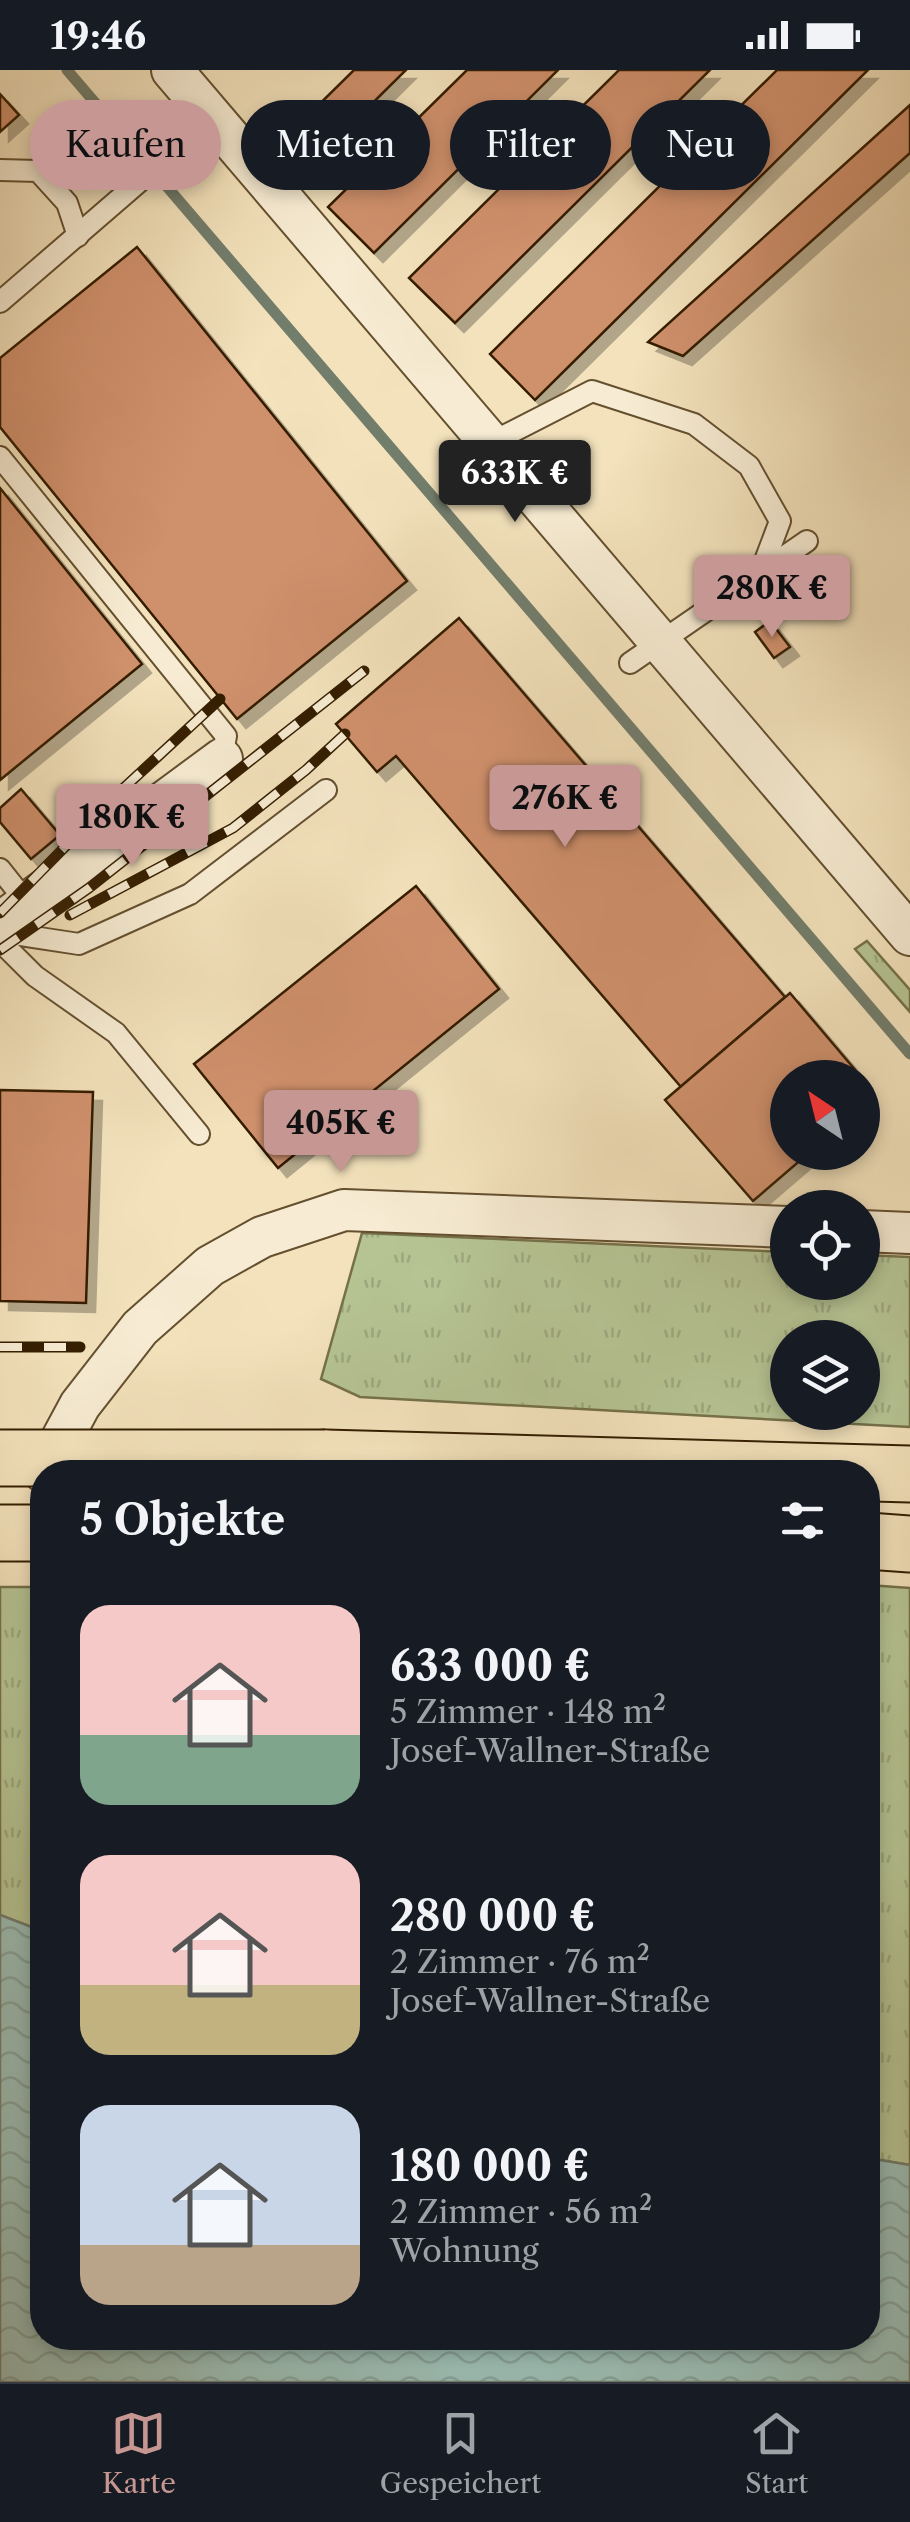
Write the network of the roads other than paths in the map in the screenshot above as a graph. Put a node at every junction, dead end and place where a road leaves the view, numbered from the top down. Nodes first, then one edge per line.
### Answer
1 (172, 70) edge
2 (198, 100) edge
3 (221, 127) edge
4 (0, 170) edge
5 (131, 190) edge
6 (78, 236) junction
7 (0, 302) edge
8 (488, 440) junction
9 (0, 457) edge
10 (808, 542) dead end
11 (760, 574) junction
12 (645, 652) junction
13 (222, 759) joint
14 (326, 790) dead end
15 (0, 869) edge
16 (14, 913) edge
17 (0, 932) edge
18 (910, 935) edge
19 (0, 941) edge
20 (200, 1134) dead end
21 (770, 1226) edge
22 (880, 1232) edge
23 (910, 1233) edge
24 (0, 1458) edge
25 (51, 1460) edge
26 (398, 1460) edge
27 (880, 1473) edge
28 (910, 1474) edge
29 (30, 1500) edge
30 (0, 1533) edge
31 (30, 1534) edge
32 (880, 1543) edge
33 (910, 1544) edge
34 (0, 1556) edge

1 - 2 street
3 - 8 street
4 - 6 lane
5 - 6 lane
6 - 7 lane
8 - 11 lane
8 - 12 street
9 - 13 lane
10 - 11 lane
11 - 12 lane
12 - 18 street
13 - 16 street
14 - 17 lane
15 - 16 lane
19 - 20 lane
21 - 25 street
22 - 23 street
24 - 26 highway, bridge
27 - 28 highway, bridge
29 - 34 street
30 - 31 highway, bridge
32 - 33 highway

